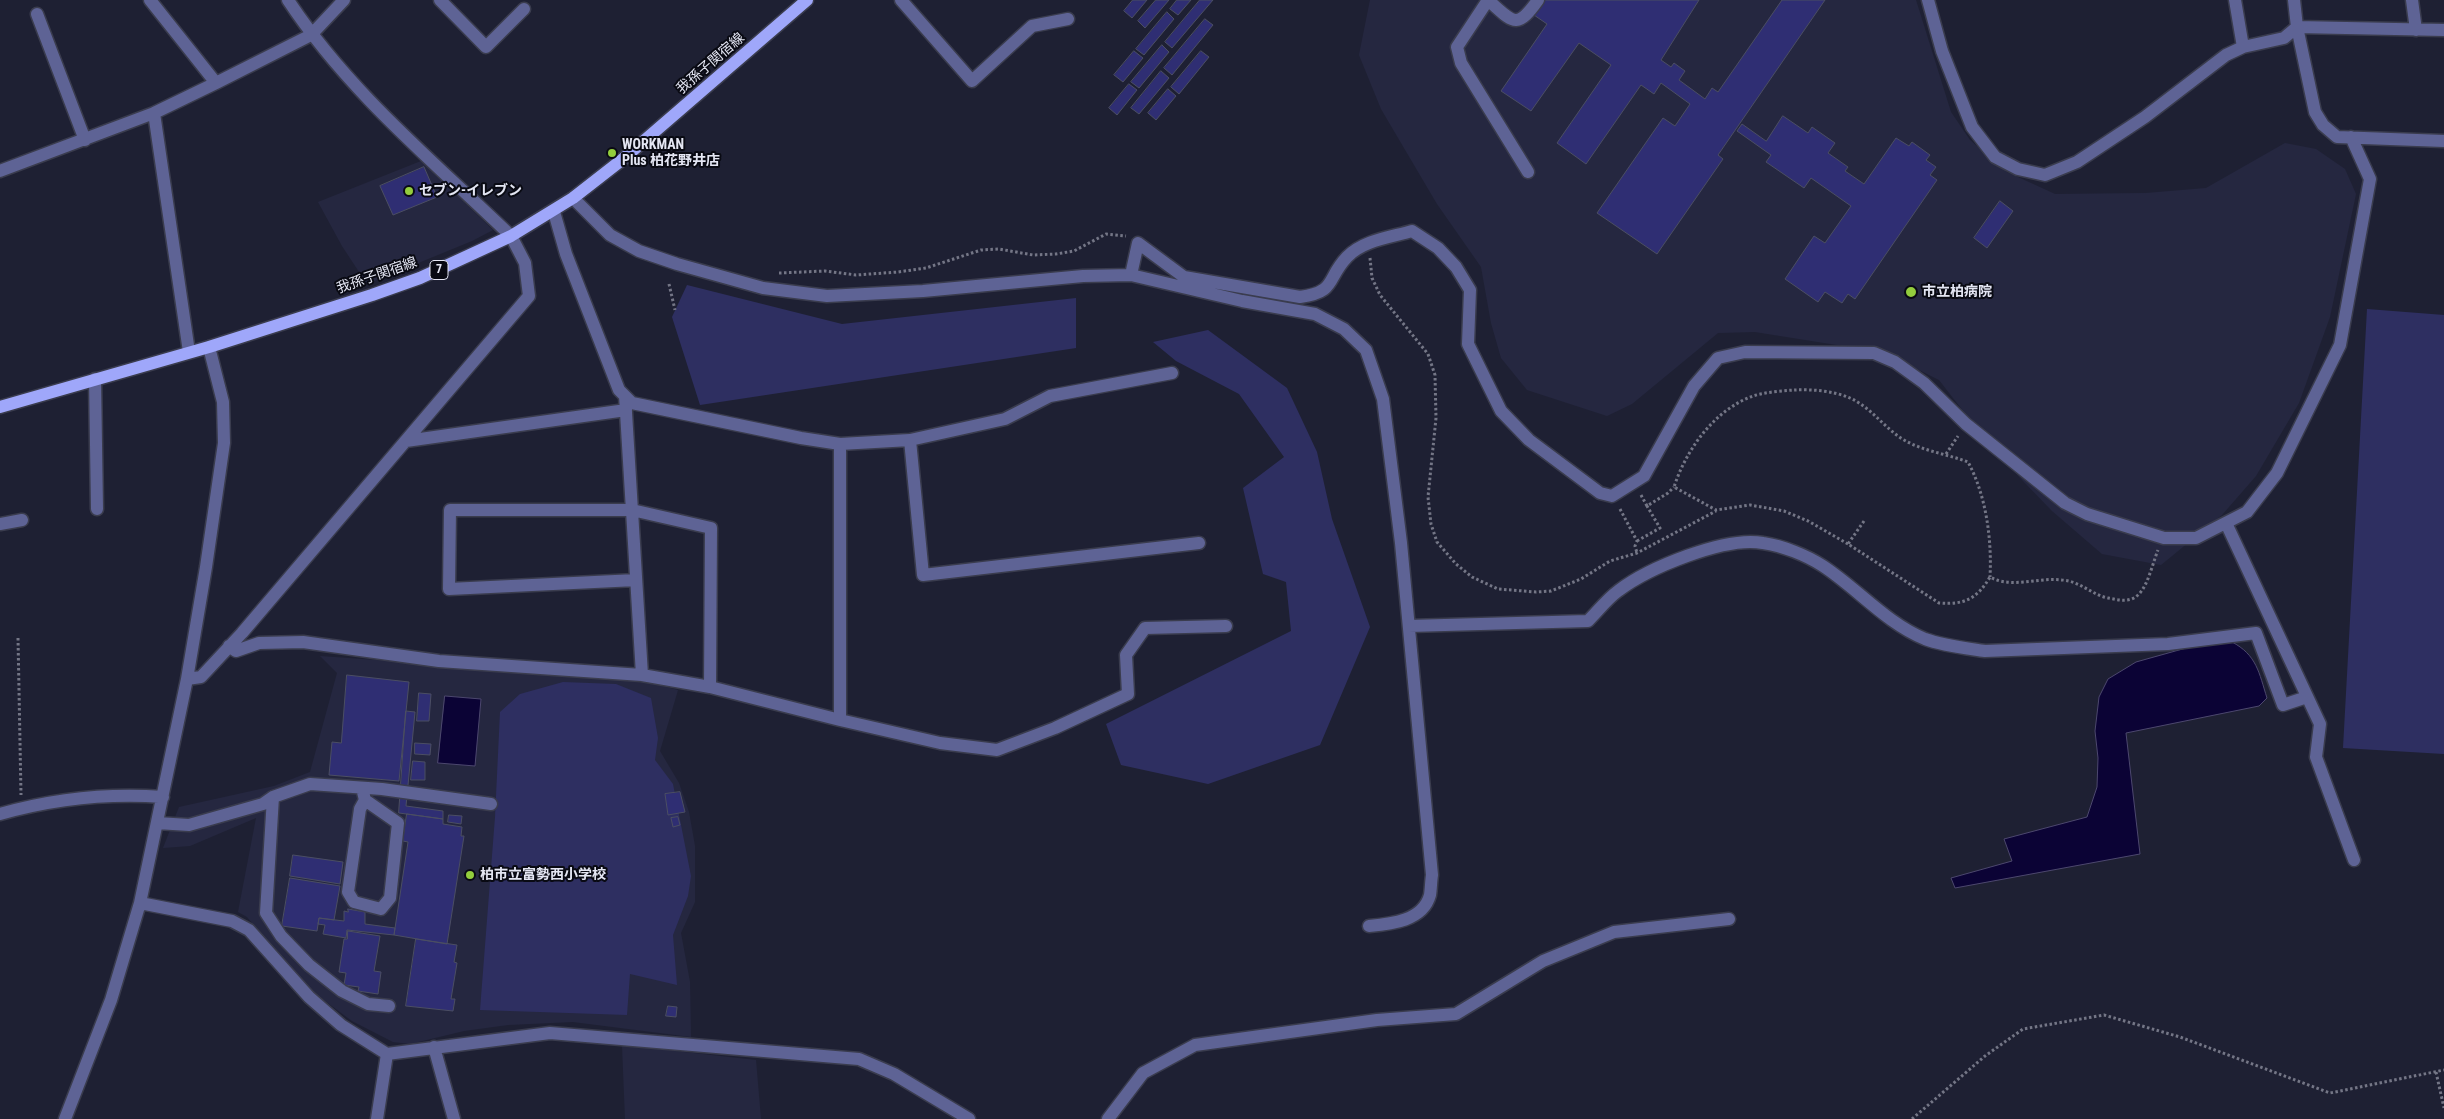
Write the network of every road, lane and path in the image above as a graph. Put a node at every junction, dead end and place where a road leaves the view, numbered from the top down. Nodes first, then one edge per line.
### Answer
1 (150, 0) edge
2 (288, 0) edge
3 (344, 0) edge
4 (440, 0) edge
5 (807, 0) edge
6 (901, 0) edge
7 (1488, 0) edge
8 (1538, 0) edge
9 (1928, 0) edge
10 (2235, 0) edge
11 (2294, 0) edge
12 (2412, 0) edge
13 (524, 9) dead end
14 (37, 14) dead end
15 (1068, 19) dead end
16 (2297, 27) junction
17 (2416, 30) junction
18 (2444, 30) edge
19 (311, 36) junction
20 (2244, 47) junction
21 (216, 83) junction
22 (154, 113) junction
23 (2351, 137) junction
24 (85, 140) junction
25 (2444, 141) edge
26 (0, 170) edge
27 (1528, 172) dead end
28 (574, 198) junction
29 (554, 212) junction
30 (512, 236) junction
31 (1138, 243) junction
32 (1367, 244) junction
33 (772, 273) dead end
34 (1131, 275) junction
35 (669, 284) dead end
36 (675, 310) dead end
37 (209, 347) junction
38 (189, 352) junction
39 (1172, 374) dead end
40 (95, 379) junction
41 (625, 396) junction
42 (0, 407) edge
43 (626, 410) junction
44 (1966, 424) junction
45 (910, 440) junction
46 (406, 441) junction
47 (840, 444) junction
48 (1946, 454) junction
49 (1634, 483) junction
50 (1674, 487) junction
51 (1612, 496) junction
52 (1648, 506) junction
53 (97, 509) dead end
54 (632, 510) junction
55 (1716, 510) junction
56 (22, 520) dead end
57 (1864, 520) dead end
58 (2226, 523) junction
59 (0, 524) edge
60 (1637, 541) junction
61 (1199, 543) dead end
62 (1848, 544) junction
63 (1638, 553) junction
64 (2156, 554) dead end
65 (1990, 577) junction
66 (636, 580) junction
67 (1226, 626) dead end
68 (1408, 626) junction
69 (18, 638) dead end
70 (229, 646) junction
71 (642, 675) junction
72 (187, 679) junction
73 (710, 687) junction
74 (2307, 697) junction
75 (840, 720) junction
76 (364, 794) junction
77 (163, 797) junction
78 (274, 797) junction
79 (491, 804) dead end
80 (22, 808) junction
81 (0, 814) edge
82 (157, 823) junction
83 (2354, 860) dead end
84 (140, 903) junction
85 (1729, 919) dead end
86 (1369, 926) dead end
87 (389, 1006) dead end
88 (434, 1047) junction
89 (388, 1054) junction
90 (2444, 1070) edge
91 (2436, 1072) junction
92 (2444, 1108) edge
93 (65, 1119) edge
94 (377, 1119) edge
95 (454, 1119) edge
96 (969, 1119) edge
97 (1108, 1119) edge
98 (1912, 1119) edge

1 - 21 street
2 - 19 street
3 - 19 street
4 - 13 street
5 - 28 main road, 我孫子関宿線 / 7
6 - 15 street
7 - 8 street
7 - 27 street
9 - 20 street
10 - 20 street
11 - 16 street
12 - 17 street
14 - 24 street
16 - 17 street
16 - 20 street
16 - 23 street
17 - 18 street
19 - 21 street
19 - 30 street
21 - 22 street
22 - 24 street
22 - 38 street
23 - 25 street
23 - 58 street
24 - 26 street
28 - 29 main road, 我孫子関宿線 / 7
28 - 34 street
29 - 30 main road, 我孫子関宿線 / 7
29 - 41 street
30 - 37 main road, 我孫子関宿線 / 7
30 - 46 street
31 - 32 street
31 - 33 path
31 - 34 street
32 - 51 street
32 - 63 path
34 - 68 street
35 - 36 path
37 - 38 main road, 我孫子関宿線 / 7
37 - 72 street
38 - 40 main road, 我孫子関宿線 / 7
39 - 45 street
40 - 42 main road, 我孫子関宿線 / 7
40 - 53 street
41 - 43 street
41 - 47 street
43 - 46 street
43 - 54 street
44 - 48 path
44 - 49 street
44 - 58 street
45 - 47 street
45 - 61 street
46 - 70 street
47 - 75 street
48 - 50 path
48 - 65 path
49 - 51 street
49 - 52 path
50 - 52 path
50 - 55 path
51 - 60 path
52 - 60 path
54 - 66 street
54 - 66 street
54 - 73 street
55 - 62 path
55 - 63 path
56 - 59 street
57 - 62 path
58 - 74 street
60 - 63 path
62 - 65 path
64 - 65 path
66 - 71 street
67 - 75 street
68 - 74 street
68 - 86 street
69 - 80 path
70 - 71 street
70 - 72 street
71 - 73 street
72 - 77 street
73 - 75 street
74 - 83 street
76 - 76 street
76 - 78 street
76 - 79 street
77 - 80 street
77 - 82 street
78 - 82 street
78 - 87 street
80 - 81 street
82 - 84 street
84 - 89 street
84 - 93 street
85 - 97 street
88 - 89 street
88 - 95 street
88 - 96 street
89 - 94 street
90 - 91 path
91 - 92 path
91 - 98 path

